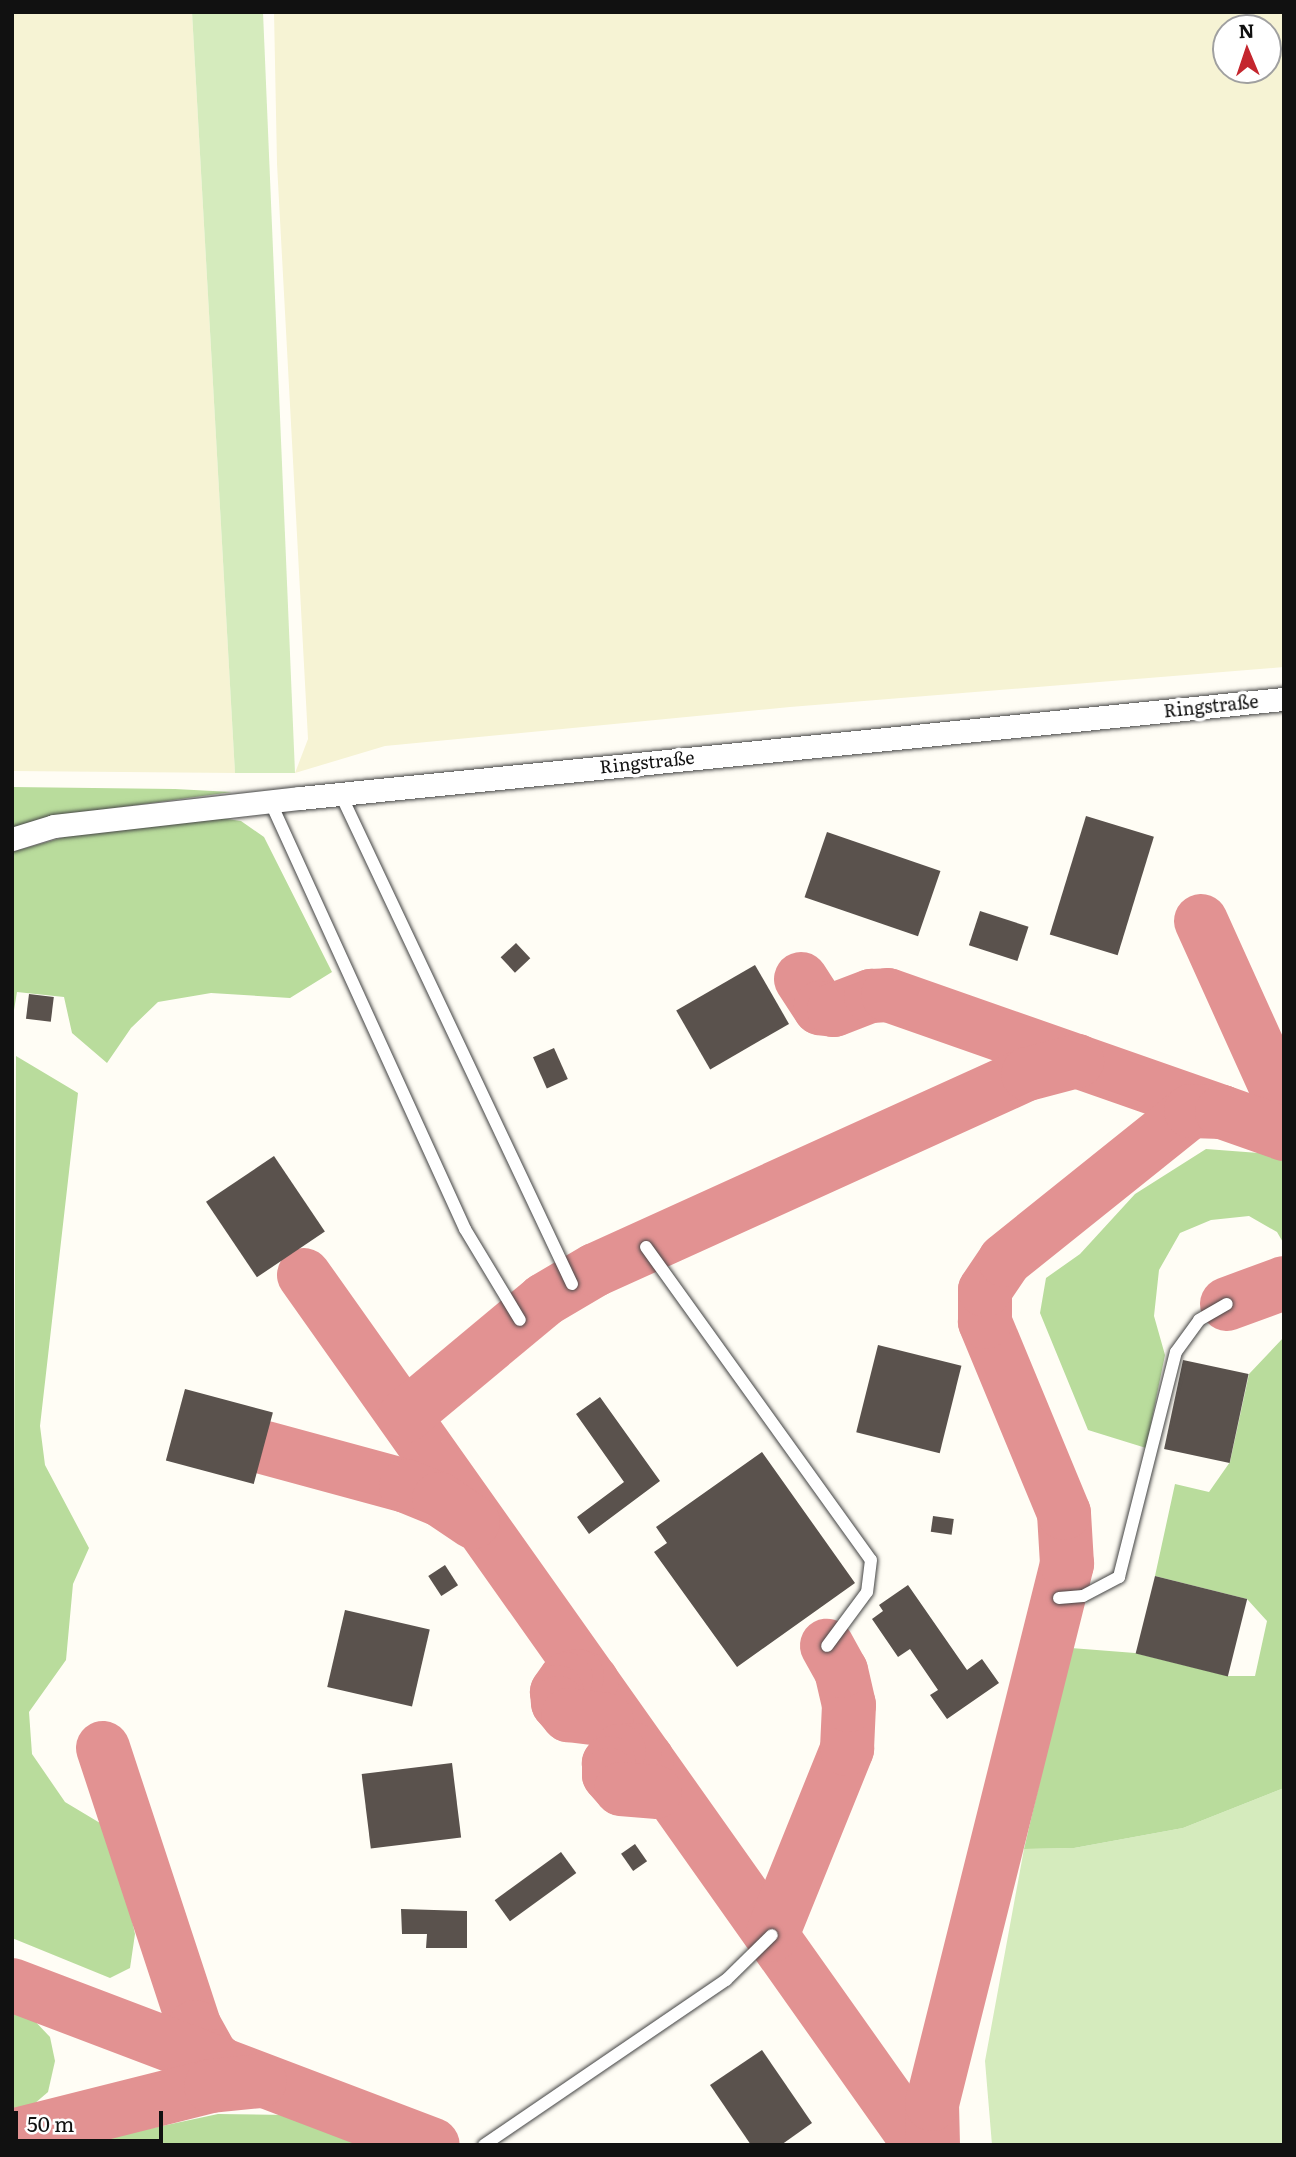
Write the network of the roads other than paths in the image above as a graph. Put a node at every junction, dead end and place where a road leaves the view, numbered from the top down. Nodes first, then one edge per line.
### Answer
1 (1284, 698) edge
2 (340, 793) junction
3 (270, 801) junction
4 (12, 839) edge
5 (646, 1247) dead end
6 (572, 1284) dead end
7 (1227, 1304) dead end
8 (520, 1320) dead end
9 (1059, 1598) dead end
10 (827, 1646) dead end
11 (772, 1935) dead end
12 (484, 2145) edge

1 - 2 street, Ringstraße
2 - 3 street, Ringstraße
2 - 6 lane
3 - 4 street, Ringstraße
3 - 8 lane
5 - 10 lane
7 - 9 lane
11 - 12 lane

